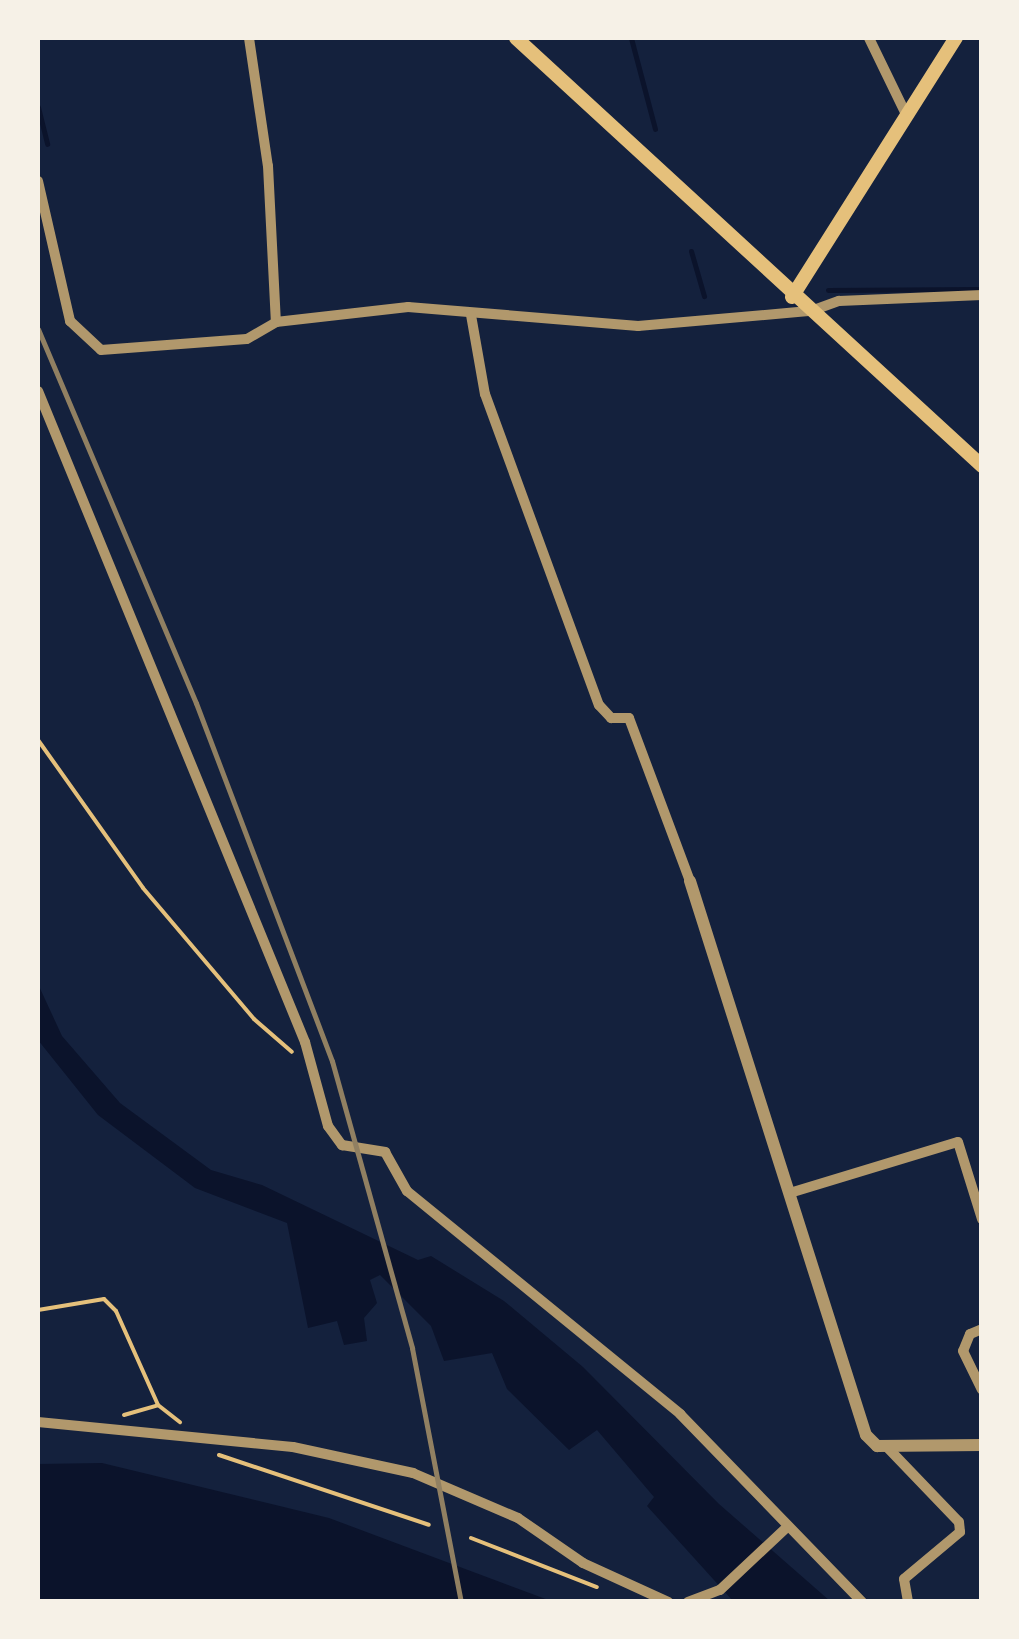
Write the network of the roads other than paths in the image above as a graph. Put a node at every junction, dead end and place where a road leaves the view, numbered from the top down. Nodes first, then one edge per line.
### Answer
1 (249, 38) edge
2 (516, 38) edge
3 (870, 38) edge
4 (956, 38) edge
5 (905, 112) junction
6 (38, 180) edge
7 (982, 296) edge
8 (792, 297) junction
9 (810, 312) junction
10 (472, 315) junction
11 (276, 322) junction
12 (38, 391) edge
13 (982, 466) edge
14 (690, 880) joint
15 (793, 1192) junction
16 (982, 1219) edge
17 (982, 1329) edge
18 (982, 1390) edge
19 (38, 1422) edge
20 (982, 1445) edge
21 (886, 1446) junction
22 (786, 1527) junction
23 (668, 1602) edge
24 (688, 1602) edge
25 (862, 1602) edge
26 (908, 1602) edge

1 - 11 street
2 - 8 main road
3 - 5 street
4 - 5 main road
5 - 8 main road
6 - 11 street
7 - 9 street
8 - 9 main road
9 - 10 street
9 - 13 main road
10 - 11 street
10 - 14 street
12 - 22 street
14 - 15 street
15 - 16 street
15 - 21 street
17 - 18 street
19 - 23 street
20 - 21 street
21 - 26 street
22 - 24 street
22 - 25 street

